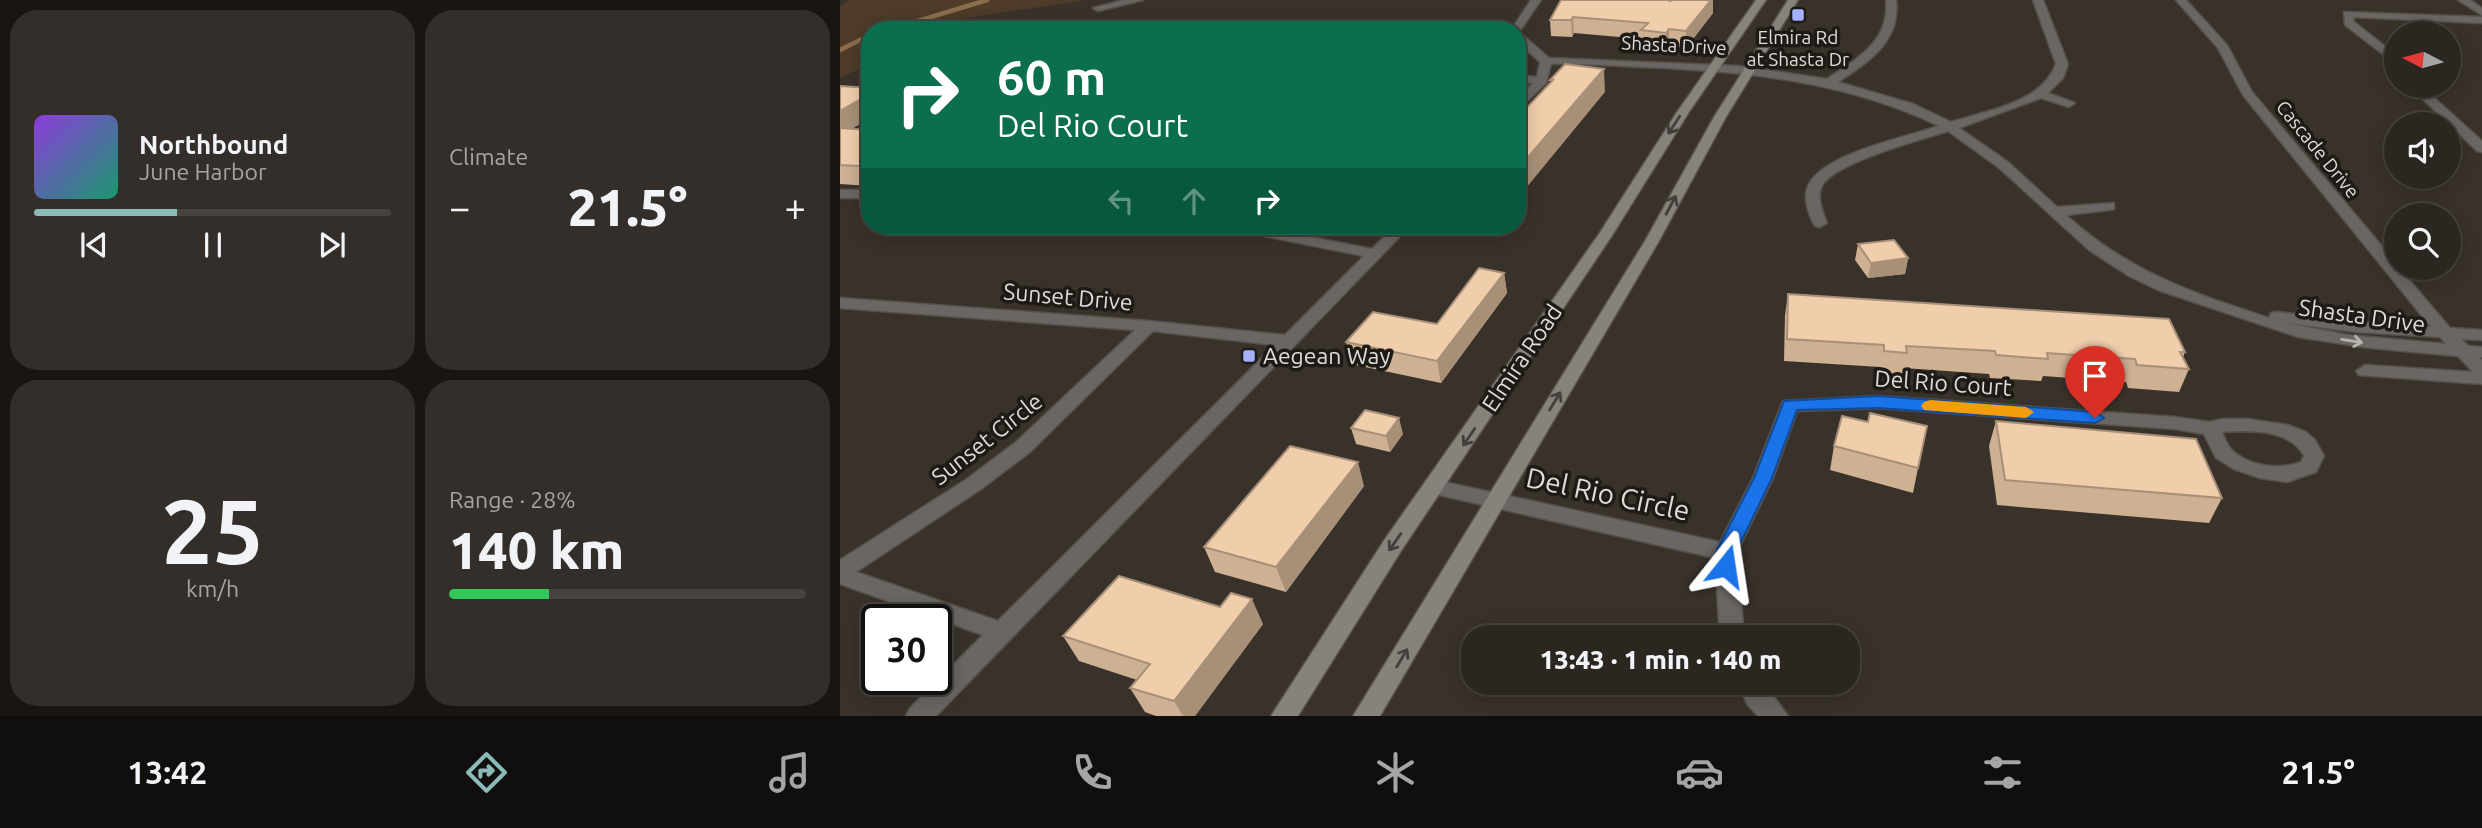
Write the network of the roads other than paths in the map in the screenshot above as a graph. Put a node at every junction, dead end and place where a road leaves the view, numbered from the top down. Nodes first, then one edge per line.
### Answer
1 (1138, 0) edge
2 (1536, 0) edge
3 (1761, 0) edge
4 (1793, 0) edge
5 (1891, 0) edge
6 (2038, 0) edge
7 (2181, 0) edge
8 (2463, 0) edge
9 (1098, 8) dead end
10 (2482, 12) edge
11 (2482, 20) edge
12 (1524, 21) edge
13 (1526, 41) edge
14 (2384, 51) edge
15 (1546, 61) junction
16 (1713, 68) junction
17 (1750, 71) junction
18 (1526, 79) edge
19 (1542, 81) junction
20 (1829, 83) junction
21 (2040, 94) junction
22 (1526, 98) edge
23 (2428, 98) edge
24 (2069, 103) dead end
25 (1949, 127) junction
26 (2482, 148) edge
27 (840, 194) edge
28 (861, 194) edge
29 (2109, 206) dead end
30 (2053, 212) junction
31 (1820, 223) dead end
32 (1289, 235) edge
33 (1394, 235) edge
34 (1376, 254) junction
35 (840, 303) edge
36 (2238, 313) junction
37 (1149, 326) junction
38 (2445, 333) junction
39 (2482, 335) edge
40 (1292, 341) junction
41 (2459, 351) junction
42 (2482, 352) edge
43 (2365, 370) dead end
44 (2482, 370) edge
45 (2482, 378) edge
46 (2211, 429) junction
47 (1435, 487) junction
48 (1495, 502) junction
49 (1726, 552) junction
50 (840, 573) edge
51 (1731, 625) edge
52 (1002, 632) junction
53 (1756, 695) edge
54 (919, 716) edge
55 (1284, 716) edge
56 (1366, 716) edge
57 (1775, 716) edge

1 - 9 street
2 - 12 street
3 - 16 main road, Elmira Road
4 - 17 main road, Elmira Road
5 - 20 street
6 - 21 street
7 - 38 street, Cascade Drive
8 - 10 street
11 - 14 street
13 - 15 street
15 - 16 street, Shasta Drive
15 - 19 street
16 - 17 street, Shasta Drive
16 -> 47 main road, Elmira Road
17 - 20 street, Shasta Drive
48 -> 17 main road, Elmira Road
18 - 19 street
19 - 22 street
20 - 25 street, Shasta Drive
21 - 24 street
21 - 25 street
23 - 26 street
25 - 30 street, Shasta Drive
25 - 31 street
27 - 28 street
29 - 30 street
30 - 36 street, Shasta Drive
32 - 34 street
33 - 34 street
34 - 40 street
35 - 37 street, Sunset Drive
36 - 38 street, Shasta Drive
36 -> 41 street, Shasta Drive
37 - 40 street, Sunset Drive
37 - 50 street, Sunset Circle
38 - 39 street, Shasta Drive
38 - 41 street, Cascade Drive
40 - 52 street
41 - 42 street, Shasta Drive
41 - 44 street, Cascade Drive
43 - 45 street
46 - 46 street
46 - 49 street, Del Rio Court
47 - 48 street, Del Rio Circle
47 -> 55 main road, Elmira Road
48 - 49 street, Del Rio Circle
56 -> 48 main road, Elmira Road
49 - 51 street
50 - 52 street
52 - 54 street
53 - 57 street

